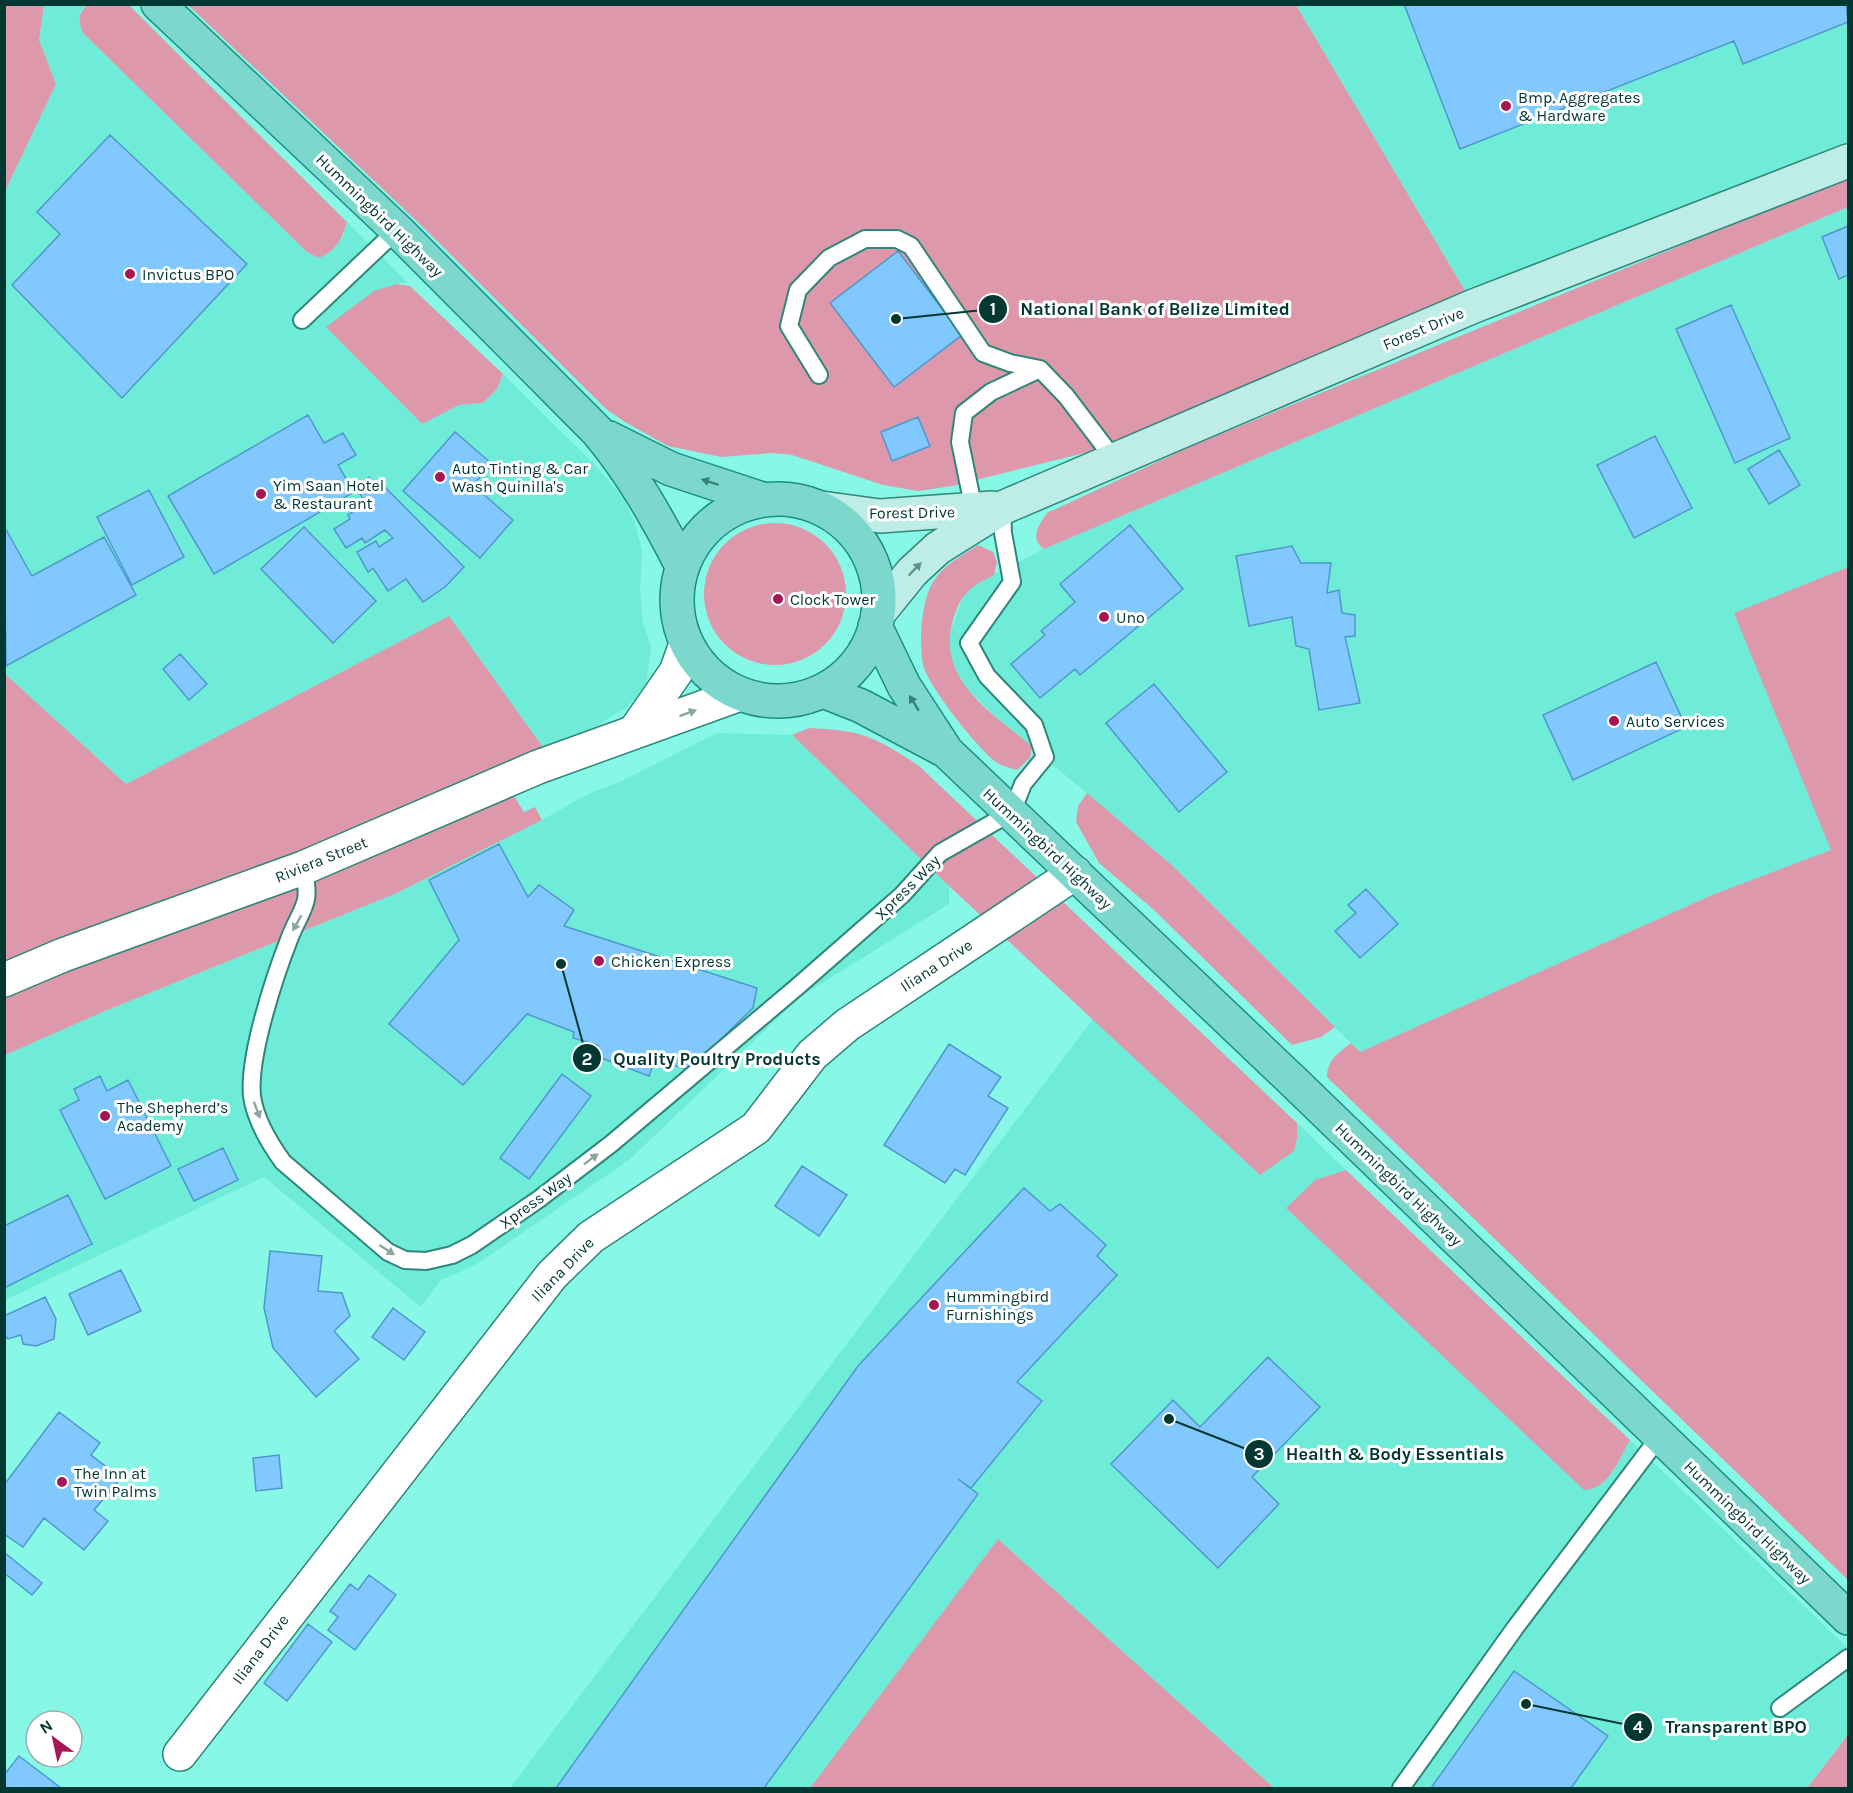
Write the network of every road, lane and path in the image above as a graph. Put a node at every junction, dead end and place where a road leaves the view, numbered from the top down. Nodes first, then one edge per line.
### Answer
1 (158, 4) edge
2 (1848, 160) edge
3 (397, 230) junction
4 (302, 320) dead end
5 (1040, 369) junction
6 (819, 375) dead end
7 (597, 431) junction
8 (1114, 459) junction
9 (765, 500) junction
10 (821, 508) junction
11 (988, 509) junction
12 (682, 566) junction
13 (876, 620) junction
14 (686, 644) junction
15 (823, 691) junction
16 (740, 694) junction
17 (635, 731) junction
18 (946, 752) junction
19 (1012, 812) junction
20 (303, 868) junction
21 (1075, 873) junction
22 (4, 980) edge
23 (1660, 1436) junction
24 (1848, 1618) edge
25 (1848, 1658) edge
26 (1779, 1708) dead end
27 (180, 1754) dead end
28 (1401, 1788) edge

1 - 3 main road, Hummingbird Highway
2 - 8 main road, Forest Drive
3 - 4 lane
3 - 7 main road, Hummingbird Highway
5 - 6 lane
5 - 8 lane
5 - 11 lane
9 -> 7 main road, Hummingbird Highway
7 - 12 main road, Hummingbird Highway
8 - 11 main road, Forest Drive
9 - 10 main road
9 - 12 main road
10 - 11 main road, Forest Drive
10 - 13 main road
13 -> 11 main road, Forest Drive
11 - 19 lane
12 - 14 main road
13 - 15 main road
18 -> 13 main road, Hummingbird Highway
14 - 16 main road
14 - 17 street
15 - 16 main road
15 - 18 main road, Hummingbird Highway
17 -> 16 street, Riviera Street
17 - 20 street, Riviera Street
18 - 19 main road, Hummingbird Highway
20 -> 19 lane, Xpress Way
19 - 21 main road, Hummingbird Highway
20 - 22 street, Riviera Street
21 - 23 main road, Hummingbird Highway
21 - 27 street, Iliana Drive
23 - 24 main road, Hummingbird Highway
23 - 28 lane
25 - 26 lane

